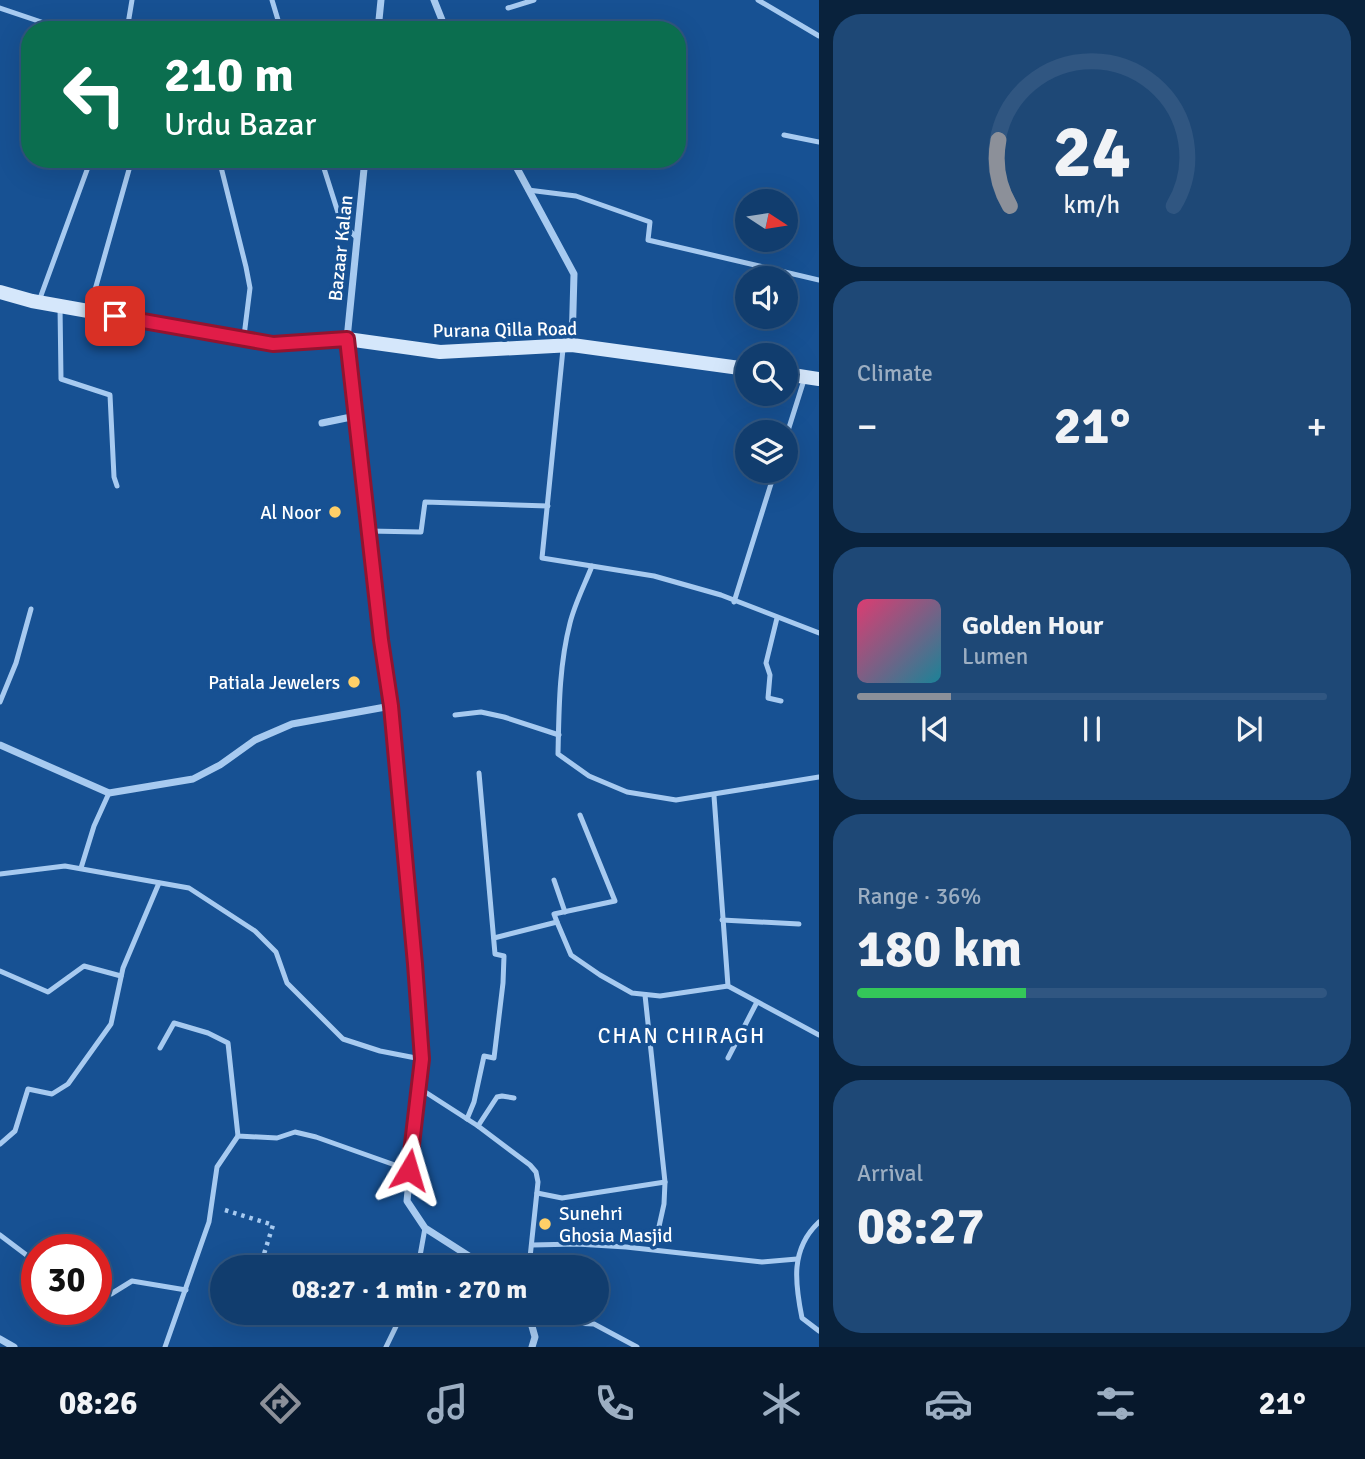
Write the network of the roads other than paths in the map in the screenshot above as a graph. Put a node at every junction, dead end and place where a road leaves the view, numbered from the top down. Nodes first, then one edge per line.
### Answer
1 (132, 0) edge
2 (272, 0) edge
3 (380, 0) edge
4 (434, 0) edge
5 (534, 0) edge
6 (758, 0) edge
7 (0, 8) edge
8 (508, 8) dead end
9 (38, 21) edge
10 (128, 21) edge
11 (278, 21) edge
12 (379, 21) edge
13 (442, 21) edge
14 (819, 36) edge
15 (784, 135) dead end
16 (819, 142) edge
17 (88, 168) edge
18 (129, 168) edge
19 (221, 168) edge
20 (324, 168) edge
21 (364, 168) edge
22 (517, 168) edge
23 (528, 190) junction
24 (357, 238) junction
25 (819, 280) edge
26 (0, 292) edge
27 (38, 302) junction
28 (60, 306) junction
29 (89, 311) junction
30 (243, 339) junction
31 (347, 339) junction
32 (568, 345) junction
33 (735, 367) edge
34 (812, 378) edge
35 (356, 416) junction
36 (793, 420) edge
37 (322, 423) dead end
38 (771, 483) edge
39 (117, 486) dead end
40 (548, 506) junction
41 (368, 531) junction
42 (592, 566) junction
43 (734, 601) junction
44 (31, 609) dead end
45 (777, 618) junction
46 (819, 633) edge
47 (781, 701) dead end
48 (0, 702) edge
49 (391, 706) junction
50 (455, 715) dead end
51 (559, 735) junction
52 (0, 745) edge
53 (479, 773) dead end
54 (819, 777) edge
55 (109, 793) junction
56 (714, 796) junction
57 (580, 816) dead end
58 (81, 869) junction
59 (0, 874) edge
60 (554, 880) dead end
61 (159, 883) junction
62 (565, 912) junction
63 (722, 920) junction
64 (557, 922) junction
65 (799, 924) dead end
66 (494, 938) junction
67 (0, 971) edge
68 (121, 976) junction
69 (728, 986) junction
70 (645, 995) junction
71 (757, 1002) junction
72 (819, 1035) edge
73 (160, 1048) dead end
74 (728, 1058) dead end
75 (422, 1059) junction
76 (419, 1088) junction
77 (514, 1098) dead end
78 (467, 1119) junction
79 (478, 1126) junction
80 (238, 1136) junction
81 (0, 1144) edge
82 (409, 1170) junction
83 (666, 1182) junction
84 (537, 1193) junction
85 (819, 1222) edge
86 (425, 1228) junction
87 (0, 1235) edge
88 (532, 1245) junction
89 (654, 1250) junction
90 (21, 1251) edge
91 (420, 1255) edge
92 (467, 1255) edge
93 (531, 1255) edge
94 (797, 1259) junction
95 (186, 1290) junction
96 (112, 1293) edge
97 (397, 1325) edge
98 (531, 1325) edge
99 (596, 1325) edge
100 (819, 1331) edge
101 (0, 1339) edge
102 (14, 1347) edge
103 (165, 1347) edge
104 (386, 1347) edge
105 (532, 1347) edge
106 (637, 1347) edge

1 - 10 lane
2 - 11 lane
3 - 12 street
4 - 13 street
5 - 8 lane
6 - 14 lane
7 - 9 lane
15 - 16 lane
17 - 27 lane
18 - 29 lane
19 - 30 lane
20 - 24 lane
21 - 24 street, Bazaar Kalan
22 - 23 street
23 - 25 lane
23 - 32 street
24 - 31 street, Bazaar Kalan
26 - 27 street, Purana Qilla Road
27 - 28 street, Purana Qilla Road
28 - 29 street, Purana Qilla Road
28 - 39 lane
29 - 30 street, Purana Qilla Road
30 - 31 street, Purana Qilla Road
31 - 32 street, Purana Qilla Road
31 - 35 street, Bazaar Kalan
32 - 33 street, Purana Qilla Road
32 - 40 lane
34 - 36 lane
35 - 37 street
35 - 41 street, Bazaar Kalan
38 - 43 lane
40 - 41 lane
40 - 42 lane
41 - 49 street, Bazaar Kalan
42 - 43 lane
42 - 51 lane
43 - 45 lane
44 - 48 lane
45 - 46 lane
45 - 47 lane
49 - 55 street
49 - 75 street, Bazaar Kalan
50 - 51 lane
51 - 56 lane
52 - 55 street
53 - 66 lane
54 - 56 lane
55 - 58 lane
56 - 63 lane
57 - 62 lane
58 - 59 lane
58 - 61 lane
60 - 62 lane
61 - 68 lane
61 - 75 lane
62 - 64 lane
63 - 65 lane
63 - 69 lane
64 - 66 lane
64 - 70 lane
66 - 78 lane
67 - 68 lane
68 - 81 lane
69 - 70 lane
69 - 71 lane
70 - 83 lane
71 - 72 lane
71 - 74 lane
73 - 80 lane
75 - 76 street, Bazaar Kalan
76 - 78 lane
76 - 82 street, Bazaar Kalan
77 - 79 lane
78 - 79 lane
79 - 84 lane
80 - 82 lane
80 - 95 lane
82 - 86 street, Bazaar Kalan
83 - 84 lane
83 - 89 lane
84 - 88 lane
85 - 94 lane
86 - 91 lane
86 - 92 street
87 - 90 lane
88 - 89 lane
88 - 93 lane
89 - 94 lane
94 - 100 lane
95 - 96 lane
95 - 103 lane
97 - 104 lane
98 - 105 street
99 - 106 lane
101 - 102 street

